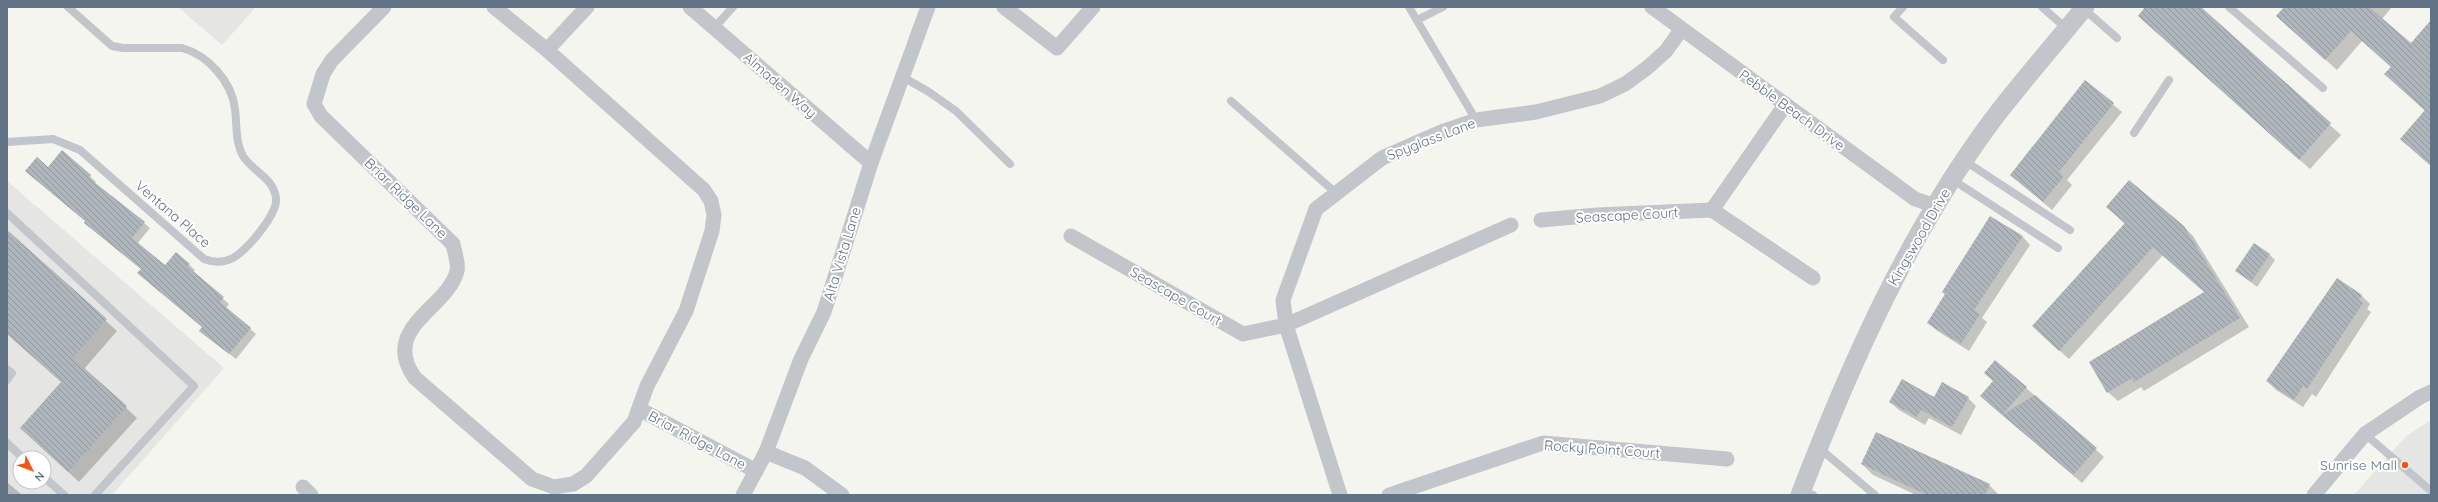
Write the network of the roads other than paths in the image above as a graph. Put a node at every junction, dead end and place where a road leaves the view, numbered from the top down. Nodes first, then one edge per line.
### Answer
1 (68, 7) edge
2 (384, 7) edge
3 (494, 7) edge
4 (587, 7) edge
5 (690, 7) edge
6 (733, 7) edge
7 (928, 7) edge
8 (1004, 7) edge
9 (1093, 7) edge
10 (1409, 7) edge
11 (1443, 7) edge
12 (1652, 7) edge
13 (1903, 7) edge
14 (2042, 7) edge
15 (2229, 7) edge
16 (2085, 8) edge
17 (1417, 20) junction
18 (714, 28) junction
19 (2067, 29) junction
20 (1681, 30) junction
21 (2117, 38) dead end
22 (547, 50) junction
23 (1943, 60) dead end
24 (903, 77) junction
25 (2168, 80) dead end
26 (2323, 88) dead end
27 (1231, 100) dead end
28 (1785, 105) junction
29 (1476, 120) junction
30 (2134, 133) dead end
31 (7, 142) edge
32 (1966, 161) junction
33 (871, 163) junction
34 (1010, 164) dead end
35 (1953, 180) junction
36 (1336, 193) junction
37 (1936, 206) junction
38 (1712, 210) junction
39 (7, 213) edge
40 (1542, 220) dead end
41 (1510, 225) dead end
42 (2070, 230) dead end
43 (1071, 236) dead end
44 (2058, 248) dead end
45 (1813, 278) dead end
46 (1286, 325) junction
47 (7, 369) edge
48 (7, 380) edge
49 (2431, 392) edge
50 (639, 409) junction
51 (2365, 434) junction
52 (7, 443) edge
53 (1818, 447) junction
54 (14, 450) edge
55 (766, 452) junction
56 (1727, 459) dead end
57 (756, 471) junction
58 (52, 484) edge
59 (2431, 491) edge
60 (1805, 494) edge
61 (64, 495) edge
62 (96, 495) edge
63 (743, 495) edge
64 (842, 495) edge
65 (1340, 495) edge
66 (1389, 495) edge
67 (1875, 495) edge
68 (2314, 495) edge

1 - 31 lane, Ventana Place
2 - 50 street, Briar Ridge Lane
3 - 22 street, Briar Ridge Lane
4 - 22 street
5 - 18 street, Almaden Way
6 - 18 lane
7 - 24 street, Alta Vista Lane
8 - 9 street
10 - 17 lane
11 - 17 lane
12 - 20 street, Pebble Beach Drive
13 - 23 lane
14 - 19 lane
15 - 26 lane
16 - 19 street, Kingswood Drive
16 - 21 lane
17 - 29 lane
18 - 33 street, Almaden Way
19 - 32 street, Kingswood Drive
20 - 28 street, Pebble Beach Drive
20 - 29 street, Spyglass Lane
22 - 50 street, Briar Ridge Lane
24 - 33 street, Alta Vista Lane
24 - 34 lane
25 - 30 lane
27 - 36 lane
28 - 37 street, Pebble Beach Drive
28 - 38 street
29 - 36 street, Spyglass Lane
32 - 35 street, Kingswood Drive
32 - 42 lane
33 - 55 street, Alta Vista Lane
35 - 37 street, Kingswood Drive
35 - 44 lane
36 - 46 street, Spyglass Lane
37 - 53 street, Kingswood Drive
38 - 40 street, Seascape Court
38 - 45 street
39 - 62 lane
41 - 46 street
43 - 46 street, Seascape Court
46 - 65 street, Spyglass Lane
47 - 48 lane
49 - 51 street
50 - 57 street, Briar Ridge Lane
51 - 59 lane
51 - 68 street
52 - 54 lane
53 - 60 street, Kingswood Drive
53 - 67 lane
55 - 57 street, Alta Vista Lane
55 - 64 street
56 - 66 street, Rocky Point Court
57 - 63 street, Alta Vista Lane
58 - 61 lane

